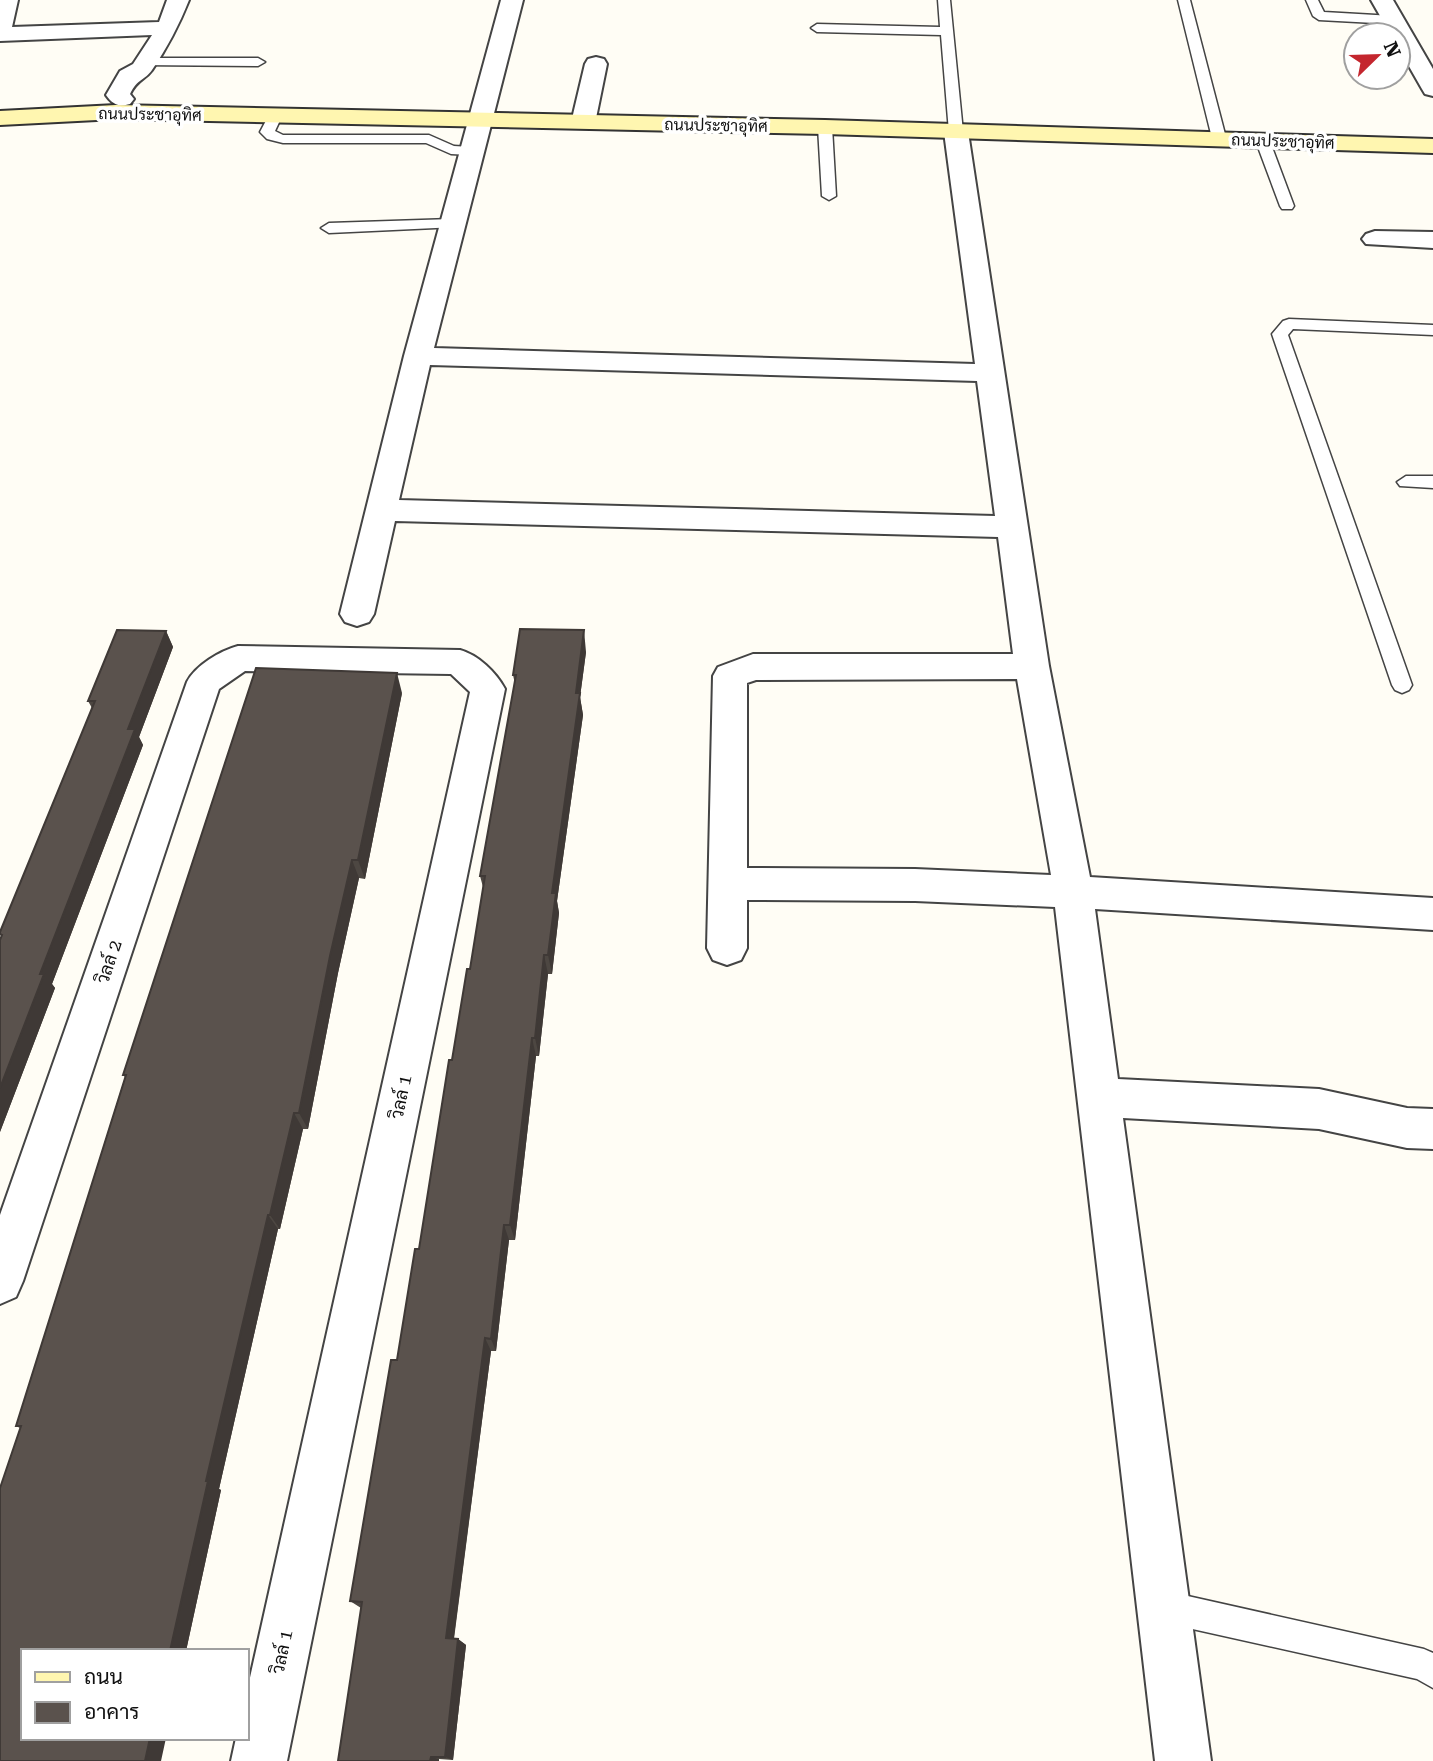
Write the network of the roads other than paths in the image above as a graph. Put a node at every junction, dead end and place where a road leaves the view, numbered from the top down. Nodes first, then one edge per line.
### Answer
1 (7, 0) edge
2 (178, 0) edge
3 (512, 0) edge
4 (944, 0) edge
5 (1184, 0) edge
6 (1312, 0) edge
7 (1382, 0) edge
8 (1393, 20) junction
9 (817, 27) dead end
10 (167, 28) junction
11 (946, 31) junction
12 (0, 33) edge
13 (258, 62) dead end
14 (596, 64) dead end
15 (142, 66) junction
16 (1433, 89) edge
17 (119, 106) junction
18 (275, 116) junction
19 (0, 118) edge
20 (478, 120) junction
21 (583, 123) junction
22 (825, 127) junction
23 (956, 132) junction
24 (1219, 138) junction
25 (1262, 139) junction
26 (1433, 146) edge
27 (470, 151) junction
28 (829, 196) dead end
29 (1287, 206) dead end
30 (452, 224) junction
31 (329, 228) dead end
32 (1375, 239) dead end
33 (1433, 240) edge
34 (1433, 330) edge
35 (418, 356) junction
36 (992, 373) junction
37 (1406, 482) dead end
38 (1433, 482) edge
39 (382, 510) junction
40 (1013, 527) junction
41 (357, 614) dead end
42 (238, 658) joint
43 (1032, 666) junction
44 (1402, 685) dead end
45 (727, 884) junction
46 (1073, 892) junction
47 (1433, 914) edge
48 (727, 948) dead end
49 (1098, 1097) junction
50 (1433, 1129) edge
51 (0, 1281) edge
52 (1161, 1606) junction
53 (1433, 1672) edge
54 (259, 1761) edge
55 (1183, 1761) edge

1 - 12 street
2 - 10 street
3 - 20 street
4 - 11 lane
5 - 24 lane
6 - 8 lane
7 - 8 street
8 - 16 street
9 - 11 lane
10 - 12 street
10 - 15 street
11 - 23 lane
13 - 15 lane
14 - 21 street
15 - 17 street
17 - 18 street, ถนนประชาอุทิศ
17 - 19 street, ถนนประชาอุทิศ
18 - 20 street, ถนนประชาอุทิศ
18 - 27 lane
20 - 21 street, ถนนประชาอุทิศ
20 - 27 street
21 - 22 street, ถนนประชาอุทิศ
22 - 23 street, ถนนประชาอุทิศ
22 - 28 lane
23 - 24 street, ถนนประชาอุทิศ
23 - 36 street
24 - 25 street, ถนนประชาอุทิศ
25 - 26 street, ถนนประชาอุทิศ
25 - 29 lane
27 - 30 street
30 - 31 lane
30 - 35 street
32 - 33 street
34 - 44 lane
35 - 36 street
35 - 39 street
36 - 40 street
37 - 38 lane
39 - 40 street
39 - 41 street
40 - 43 street
42 - 51 street, วิลล์ 2
42 - 54 street, วิลล์ 1
43 - 45 street
43 - 46 street
45 - 46 street
45 - 48 street
46 - 47 street
46 - 49 street
49 - 50 street
49 - 52 street
52 - 53 lane
52 - 55 street

